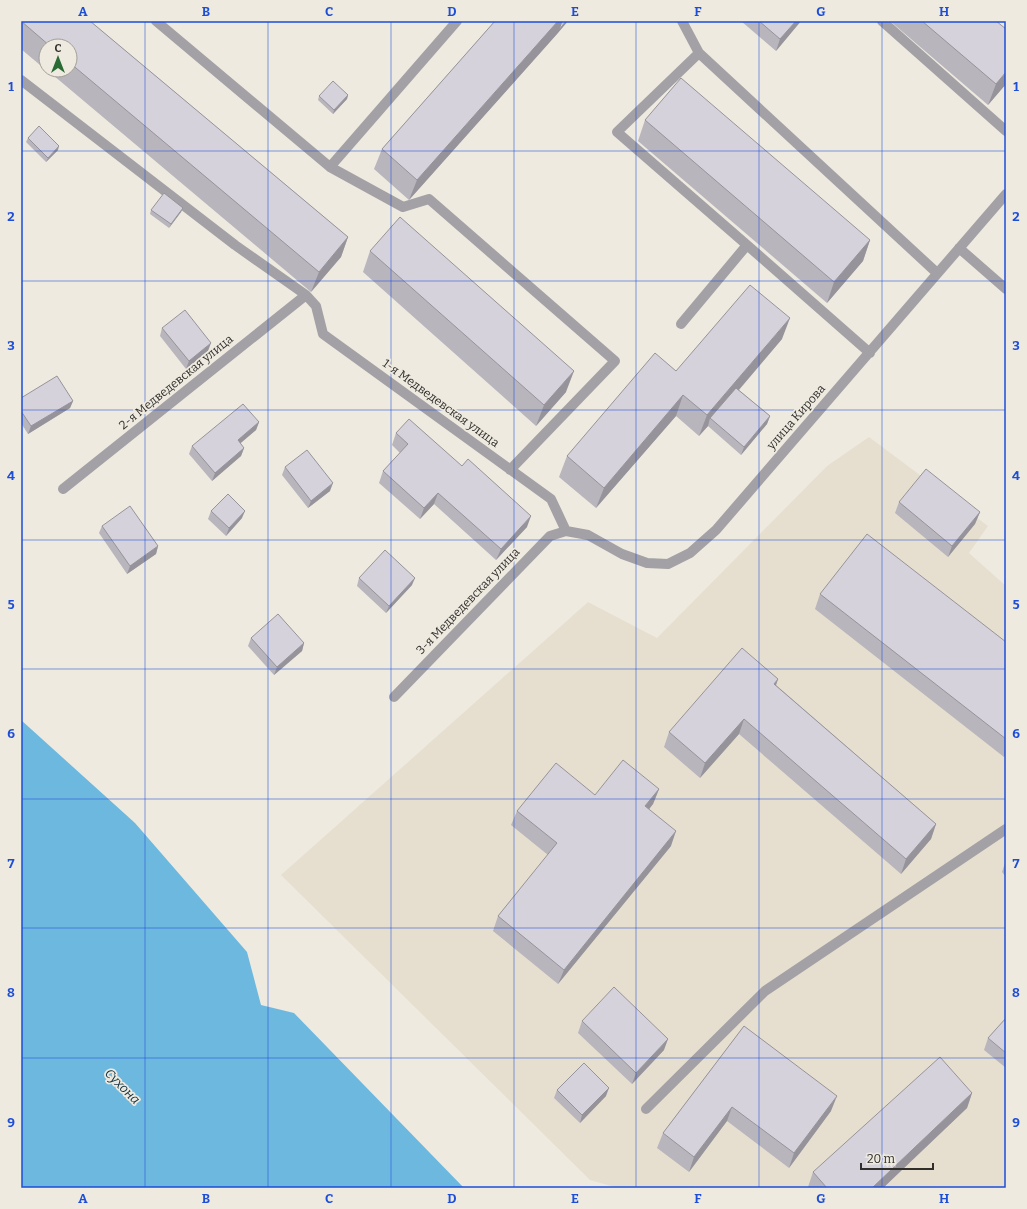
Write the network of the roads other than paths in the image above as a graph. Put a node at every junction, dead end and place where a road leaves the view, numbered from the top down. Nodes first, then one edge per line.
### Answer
1 (156, 21) edge
2 (457, 21) edge
3 (682, 21) edge
4 (882, 21) edge
5 (699, 53) junction
6 (21, 80) edge
7 (1006, 131) edge
8 (330, 167) junction
9 (1006, 194) edge
10 (747, 245) junction
11 (959, 248) junction
12 (937, 273) junction
13 (1006, 289) edge
14 (306, 295) junction
15 (681, 324) dead end
16 (870, 352) junction
17 (510, 470) junction
18 (63, 489) dead end
19 (566, 531) junction
20 (394, 697) dead end
21 (1006, 829) edge
22 (646, 1109) dead end

1 - 8 street
2 - 8 street
3 - 5 street
4 - 7 street
5 - 10 street
5 - 12 street
6 - 14 street, 1-я Медведевская улица
8 - 17 street
9 - 11 street, улица Кирова
10 - 15 street
10 - 16 street
11 - 12 street, улица Кирова
11 - 13 street
12 - 16 street, улица Кирова
14 - 17 street, 1-я Медведевская улица
14 - 18 street, 2-я Медведевская улица
16 - 19 street, улица Кирова
17 - 19 street, 1-я Медведевская улица
19 - 20 street, 3-я Медведевская улица
21 - 22 street

